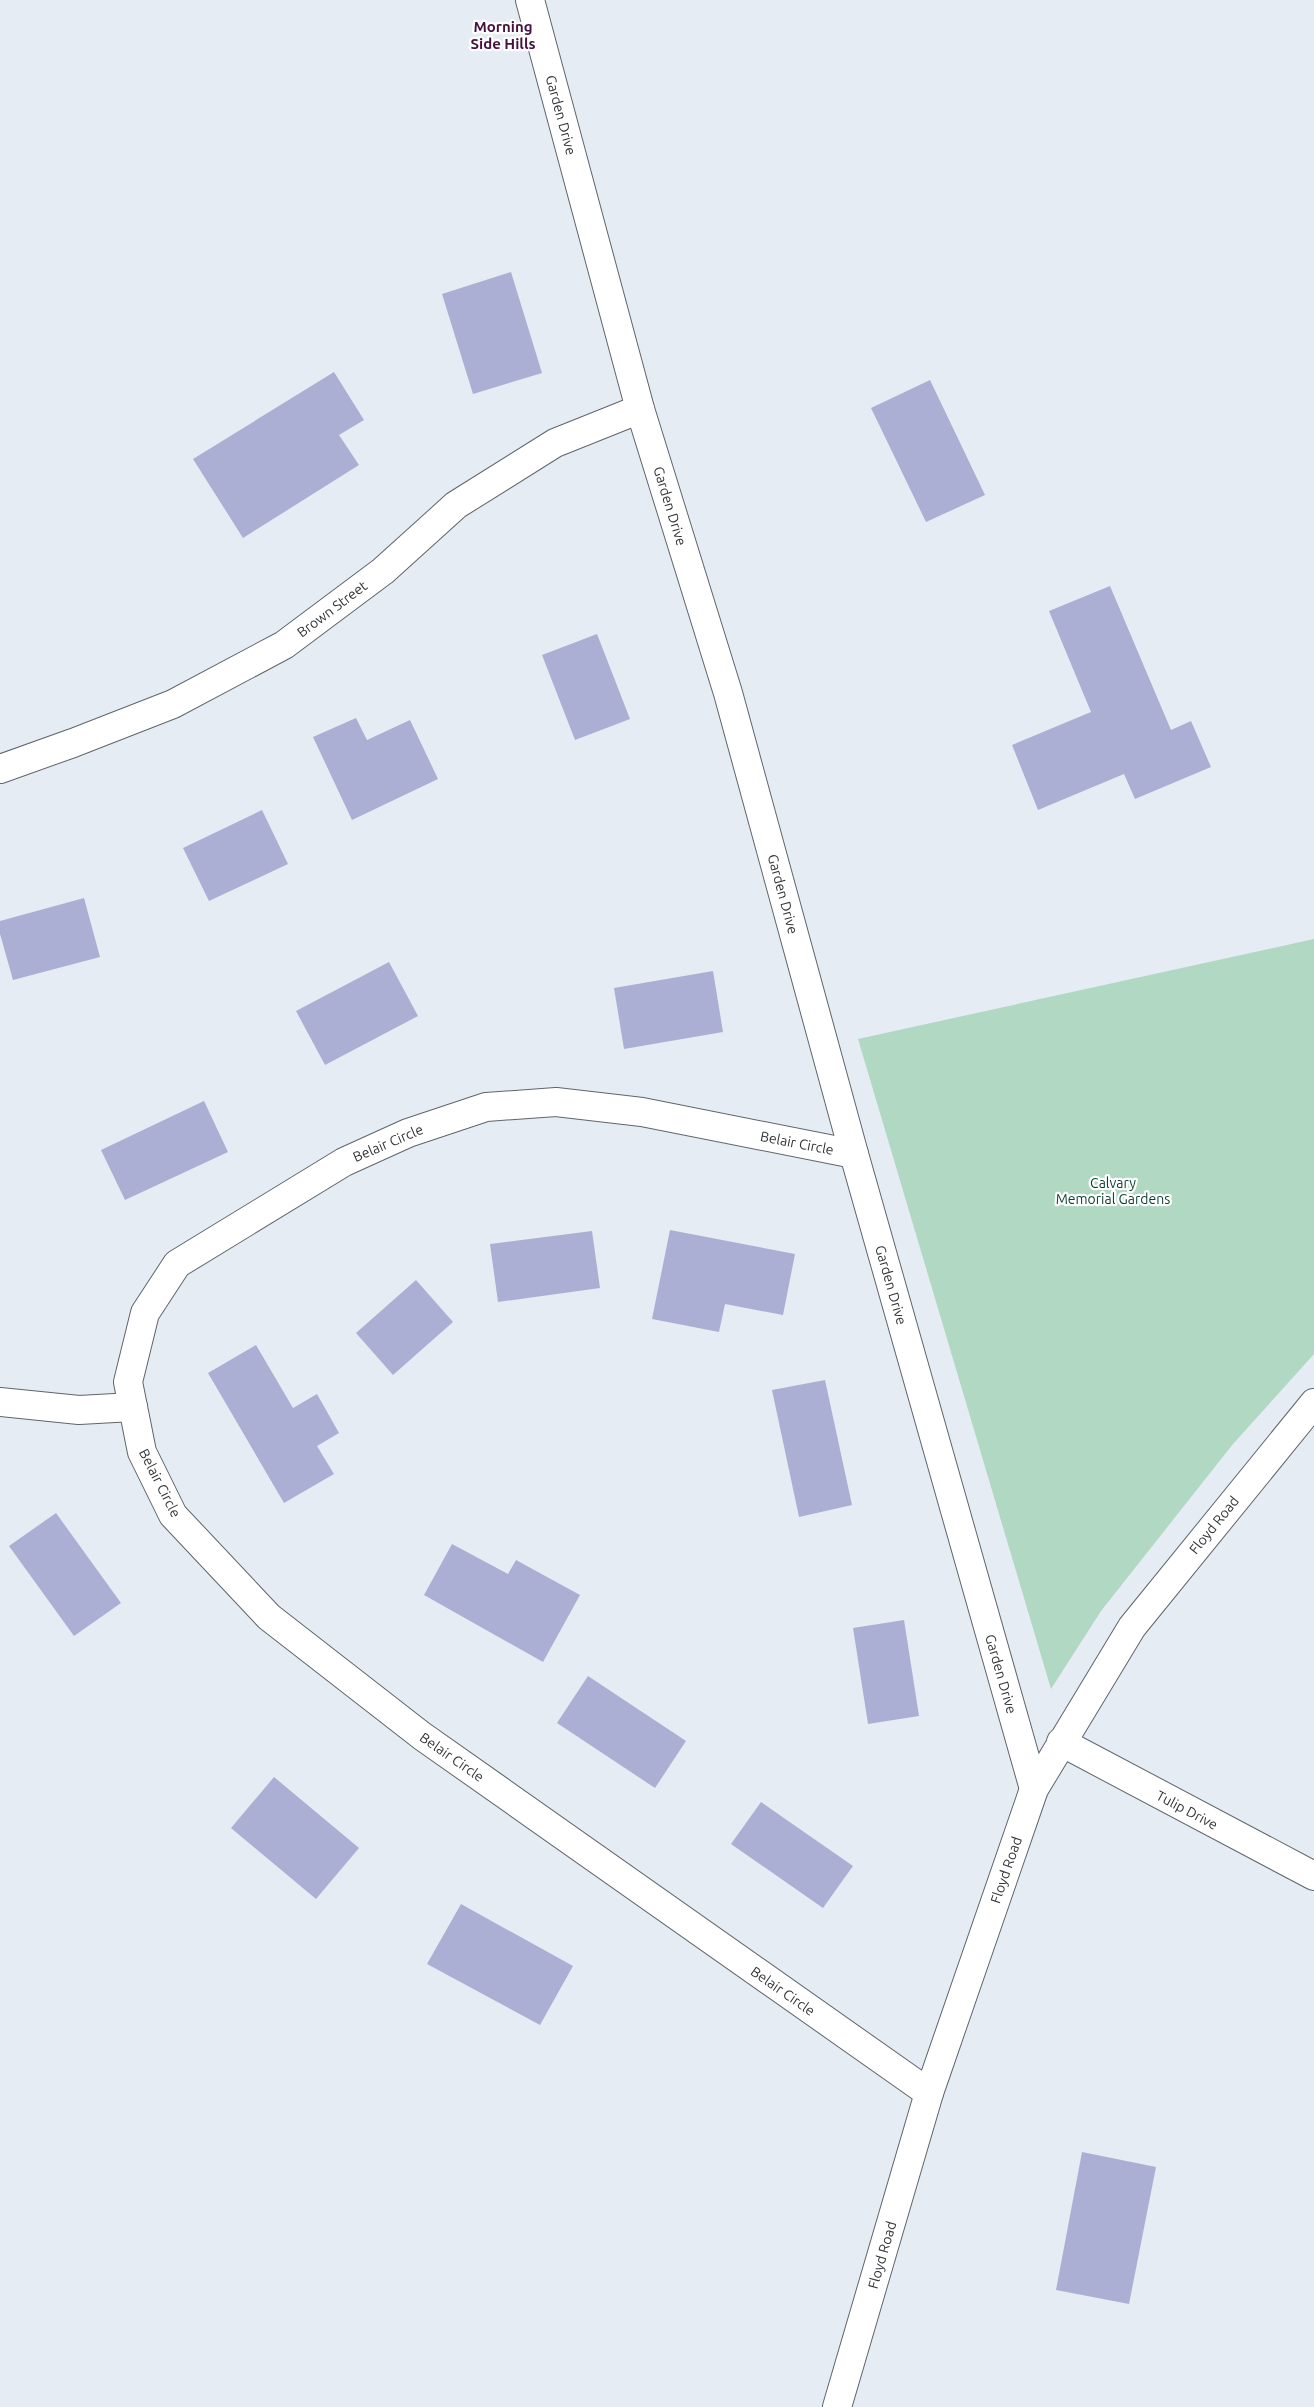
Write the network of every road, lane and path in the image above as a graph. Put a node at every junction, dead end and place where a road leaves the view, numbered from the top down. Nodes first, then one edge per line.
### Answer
1 (530, 0) edge
2 (640, 409) junction
3 (0, 769) edge
4 (854, 1154) junction
5 (0, 1402) edge
6 (1314, 1403) edge
7 (133, 1407) junction
8 (1061, 1742) junction
9 (1034, 1789) junction
10 (1314, 1876) edge
11 (929, 2093) junction
12 (837, 2407) edge

1 - 2 street, Garden Drive
2 - 3 street, Brown Street
2 - 4 street, Garden Drive
4 - 7 street, Belair Circle
4 - 9 street, Garden Drive
5 - 7 street
6 - 8 street, Floyd Road
7 - 11 street, Belair Circle
8 - 9 street, Floyd Road
8 - 10 street, Tulip Drive
9 - 11 street, Floyd Road
11 - 12 street, Floyd Road

